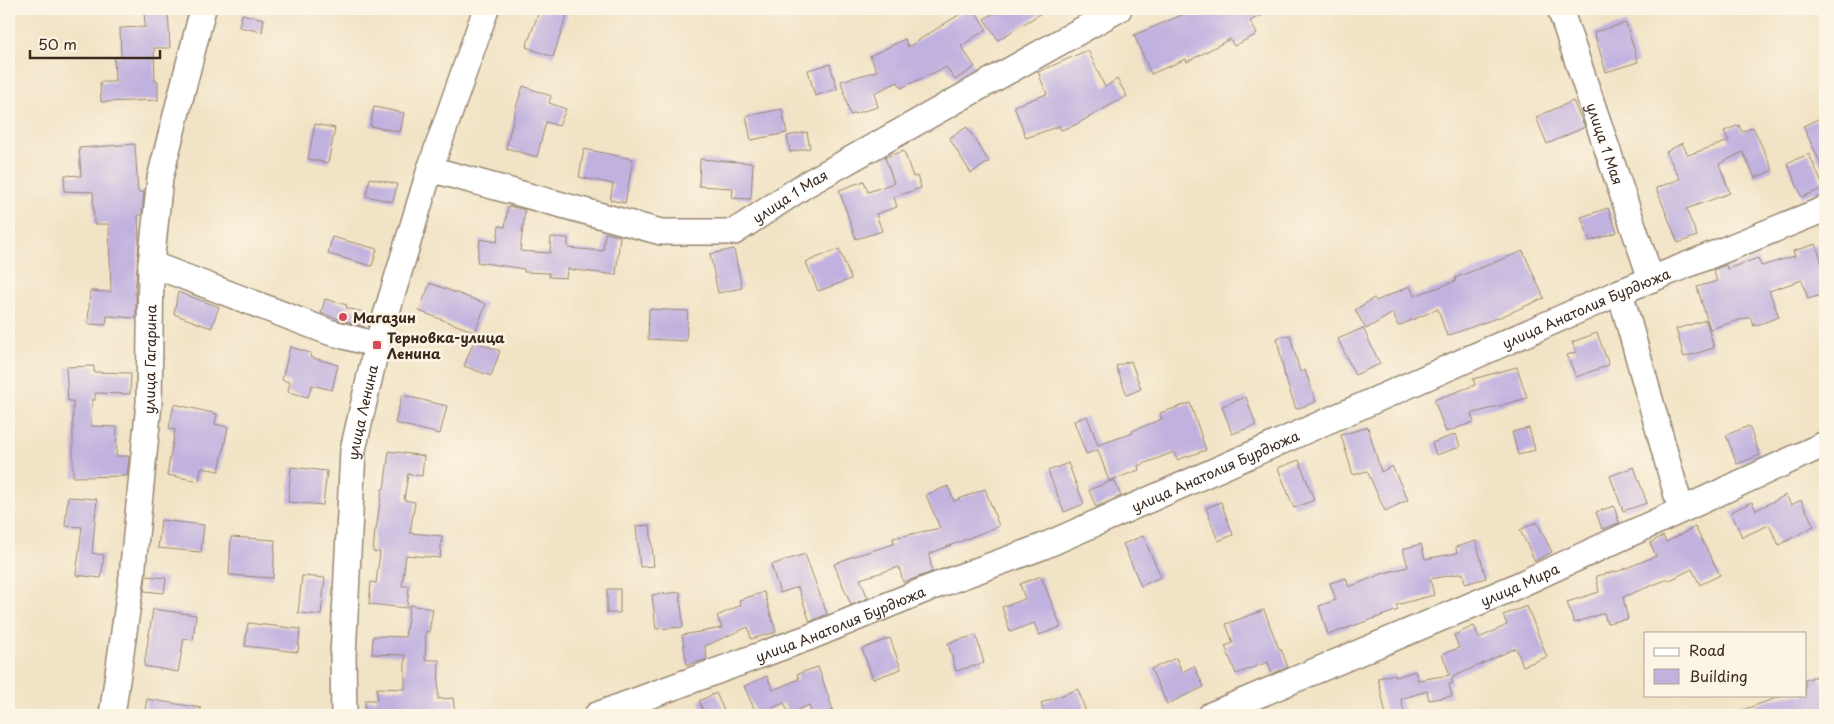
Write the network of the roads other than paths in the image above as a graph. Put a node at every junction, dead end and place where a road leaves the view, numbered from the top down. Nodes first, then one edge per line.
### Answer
1 (202, 9) edge
2 (486, 9) edge
3 (1119, 9) edge
4 (1560, 9) edge
5 (430, 170) junction
6 (1825, 210) edge
7 (151, 264) junction
8 (1651, 279) junction
9 (1620, 292) junction
10 (377, 345) junction
11 (1825, 444) edge
12 (1681, 510) junction
13 (112, 715) edge
14 (344, 715) edge
15 (597, 715) edge
16 (1211, 715) edge

1 - 7 street, улица Гагарина
2 - 5 street, улица Ленина
3 - 5 street, улица 1 Мая
4 - 8 street, улица 1 Мая
5 - 10 street, улица Ленина
6 - 8 street, улица Анатолия Бурдюжа
7 - 10 street
7 - 13 street, улица Гагарина
8 - 9 street, улица Анатолия Бурдюжа
9 - 12 street
9 - 15 street, улица Анатолия Бурдюжа
10 - 14 street, улица Ленина
11 - 12 street, улица Мира
12 - 16 street, улица Мира

